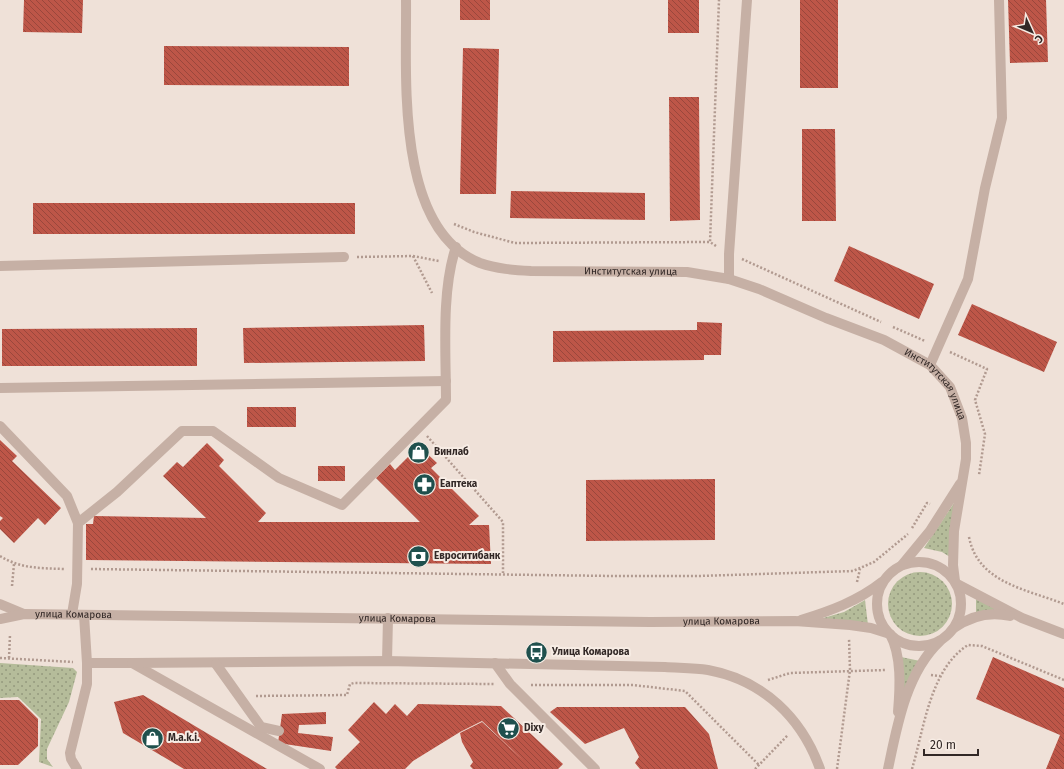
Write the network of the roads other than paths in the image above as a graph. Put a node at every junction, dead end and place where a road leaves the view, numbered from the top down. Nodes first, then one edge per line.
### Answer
1 (406, 0) edge
2 (747, 0) edge
3 (999, 0) edge
4 (456, 247) junction
5 (344, 257) dead end
6 (0, 266) edge
7 (729, 279) junction
8 (930, 365) junction
9 (446, 382) junction
10 (0, 388) edge
11 (0, 426) edge
12 (964, 477) junction
13 (78, 523) junction
14 (901, 566) junction
15 (884, 580) junction
16 (956, 583) junction
17 (0, 604) edge
18 (24, 614) junction
19 (72, 614) junction
20 (84, 615) junction
21 (388, 618) junction
22 (1022, 618) junction
23 (0, 619) edge
24 (795, 621) junction
25 (953, 629) junction
26 (890, 634) junction
27 (1064, 634) edge
28 (941, 639) junction
29 (387, 661) junction
30 (87, 663) junction
31 (132, 663) junction
32 (495, 663) junction
33 (216, 664) junction
34 (897, 728) junction
35 (279, 731) dead end
36 (78, 769) edge
37 (320, 769) edge
38 (595, 769) edge
39 (820, 769) edge
40 (888, 769) edge

1 - 4 street, Институтская улица
2 - 7 street
3 - 8 street
4 - 7 street, Институтская улица
4 - 9 street
5 - 6 street
7 - 8 street, Институтская улица
8 - 12 street, Институтская улица
9 - 10 street
9 - 13 street
11 - 13 street
12 - 14 street, Институтская улица
12 - 16 street, Институтская улица
13 - 19 street
14 - 15 street
14 - 16 street
15 - 24 street, улица Комарова
15 - 26 street
16 - 22 street
16 - 25 street
17 - 18 street
18 - 19 street, улица Комарова
18 - 23 street, улица Комарова
19 - 20 street, улица Комарова
20 - 21 street, улица Комарова
20 - 30 street
21 - 24 street, улица Комарова
21 - 29 street
22 - 25 street
22 - 27 street
24 - 26 street, улица Комарова
25 - 28 street
26 - 28 street
26 - 34 street
28 - 34 street
29 - 32 street
29 - 33 street
30 - 31 street
30 - 36 street
31 - 33 street
31 - 37 street
32 - 38 street
32 - 39 street
33 - 35 street
34 - 40 street

